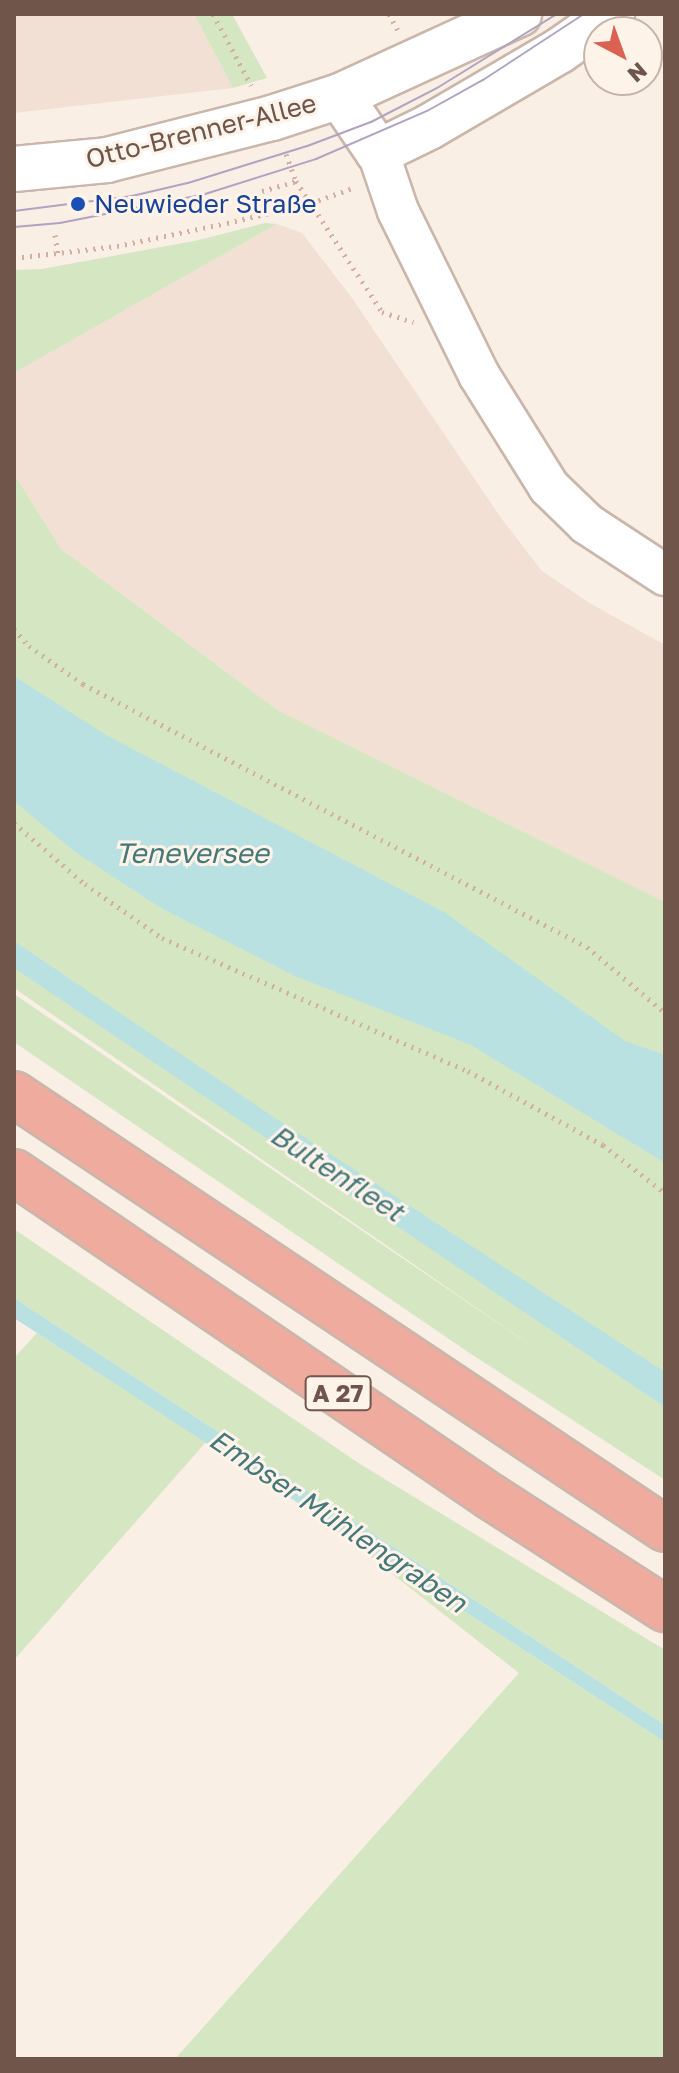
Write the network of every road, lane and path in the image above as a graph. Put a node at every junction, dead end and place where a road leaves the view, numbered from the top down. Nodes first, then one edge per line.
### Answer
1 (213, 14) edge
2 (519, 14) edge
3 (612, 14) edge
4 (340, 96) junction
5 (272, 118) junction
6 (378, 152) junction
7 (14, 169) edge
8 (296, 181) junction
9 (262, 191) dead end
10 (311, 203) junction
11 (55, 235) dead end
12 (58, 253) junction
13 (14, 258) edge
14 (460, 337) junction
15 (665, 575) edge
16 (14, 629) edge
17 (14, 823) edge
18 (665, 1013) edge
19 (14, 1094) edge
20 (14, 1172) edge
21 (665, 1193) edge
22 (665, 1529) edge
23 (665, 1609) edge

1 - 5 path
2 - 4 street, Otto-Brenner-Allee
3 - 6 street
4 - 5 street, Otto-Brenner-Allee
4 - 6 street, Otto-Brenner-Allee
5 - 7 street, Otto-Brenner-Allee
5 - 8 path
6 - 14 street
8 - 9 path
8 - 10 path
10 - 12 path
10 - 14 path
11 - 12 path
12 - 13 path
14 - 15 street
16 - 18 path
17 - 21 path
19 - 22 highway, A 27
20 - 23 highway, A 27

